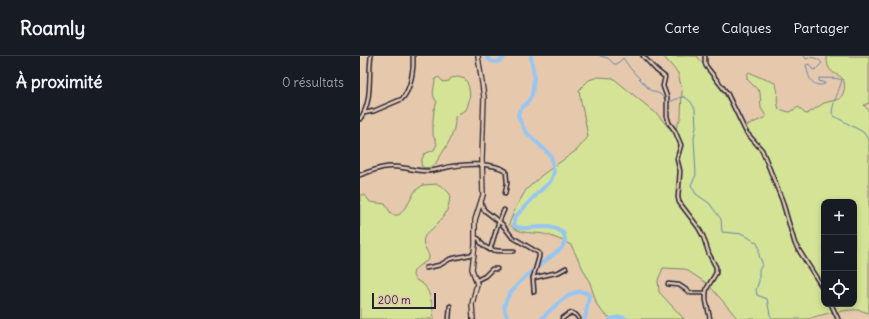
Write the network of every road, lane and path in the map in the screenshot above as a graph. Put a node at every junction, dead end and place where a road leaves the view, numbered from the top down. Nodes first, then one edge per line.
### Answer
1 (371, 56) edge
2 (413, 56) edge
3 (478, 56) edge
4 (643, 56) edge
5 (705, 56) edge
6 (364, 113) junction
7 (360, 119) edge
8 (482, 165) junction
9 (360, 175) edge
10 (505, 194) dead end
11 (481, 202) junction
12 (504, 210) dead end
13 (499, 221) junction
14 (475, 237) junction
15 (490, 250) junction
16 (514, 251) dead end
17 (474, 254) junction
18 (426, 268) dead end
19 (566, 268) dead end
20 (497, 269) dead end
21 (533, 278) junction
22 (477, 280) junction
23 (668, 284) dead end
24 (821, 285) edge
25 (534, 292) dead end
26 (706, 293) junction
27 (450, 306) dead end
28 (832, 307) edge
29 (449, 319) edge
30 (473, 319) edge
31 (562, 319) edge
32 (579, 319) edge
33 (710, 319) edge
34 (838, 319) edge

1 - 6 street
2 - 6 street
3 - 8 main road
4 - 26 street
5 - 24 street
6 - 7 street
8 - 9 street
8 - 10 street
8 - 11 main road
11 - 13 street
11 - 14 main road
12 - 13 street
13 - 15 street
13 - 21 street
14 - 15 street
14 - 17 main road
15 - 16 street
17 - 18 street
17 - 22 main road
19 - 21 street
20 - 22 street
21 - 25 street
22 - 30 main road
23 - 26 street
26 - 33 street
27 - 29 street
28 - 34 street
31 - 32 street

